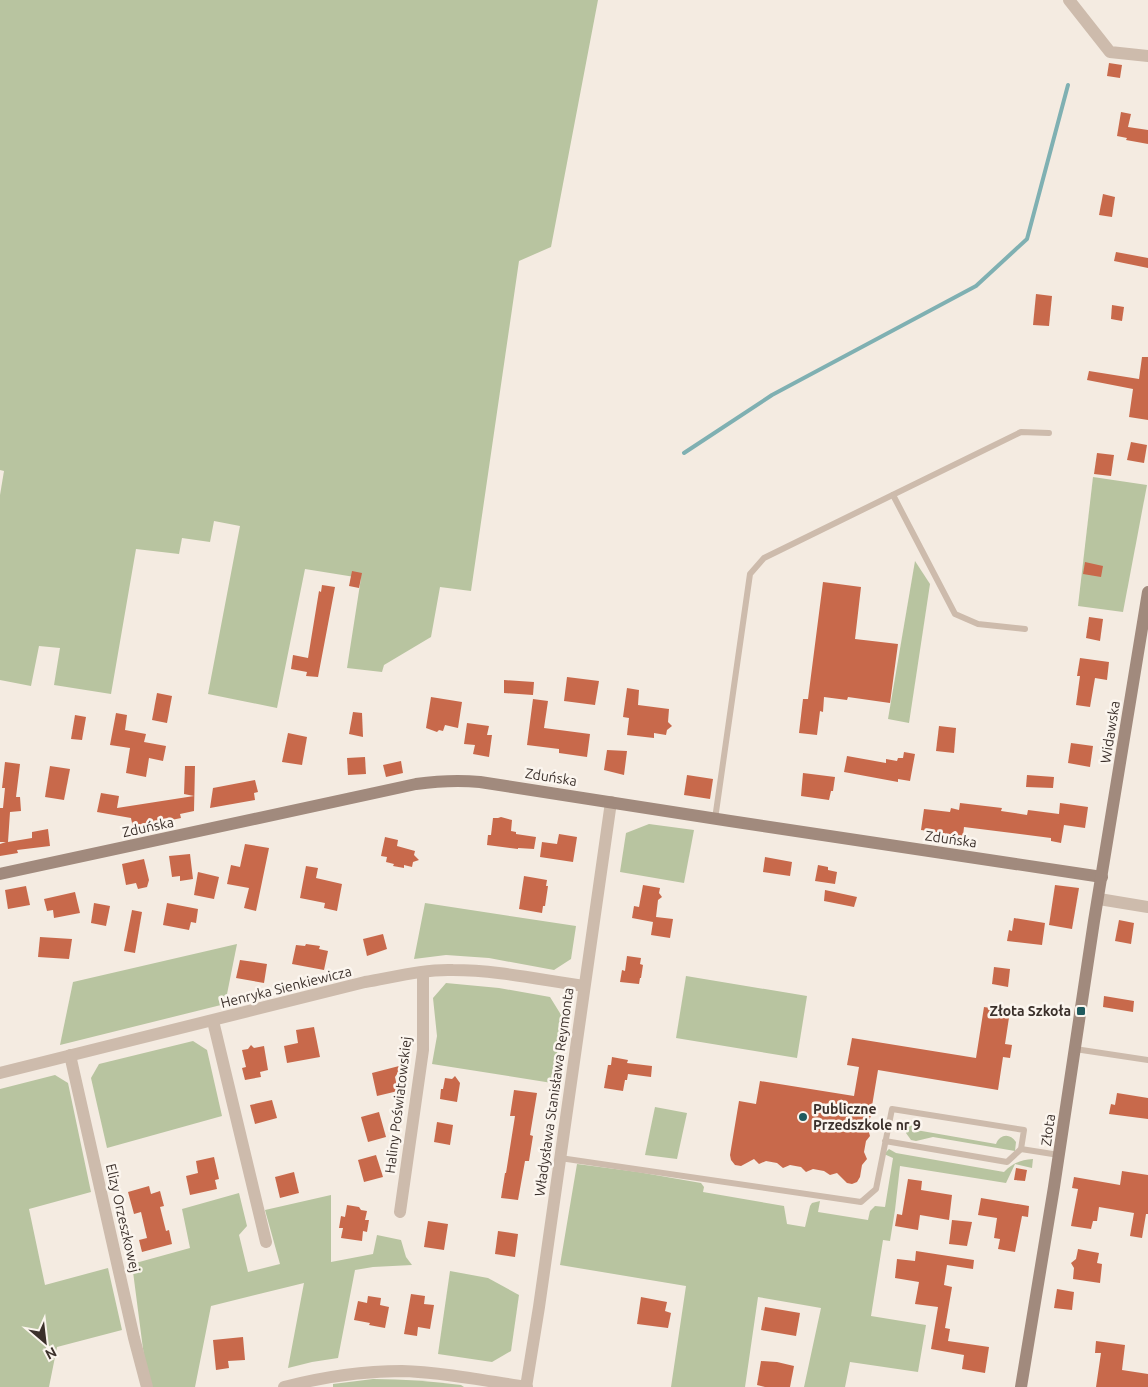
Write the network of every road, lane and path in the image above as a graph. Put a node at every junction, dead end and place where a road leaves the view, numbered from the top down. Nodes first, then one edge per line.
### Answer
1 (1069, 0) edge
2 (1148, 56) edge
3 (1049, 433) dead end
4 (893, 494) junction
5 (1148, 592) edge
6 (1025, 629) dead end
7 (611, 802) junction
8 (715, 819) junction
9 (0, 874) edge
10 (1102, 877) junction
11 (1099, 899) junction
12 (1148, 907) edge
13 (423, 972) junction
14 (584, 986) junction
15 (213, 1021) junction
16 (1075, 1049) junction
17 (70, 1054) junction
18 (1148, 1060) edge
19 (0, 1073) edge
20 (885, 1141) junction
21 (1021, 1149) junction
22 (1059, 1155) junction
23 (560, 1158) junction
24 (400, 1212) dead end
25 (266, 1242) dead end
26 (147, 1387) edge
27 (284, 1387) edge
28 (526, 1387) edge
29 (1021, 1387) edge

1 - 2 street
3 - 4 lane
4 - 6 lane
4 - 8 lane
5 - 10 street, Widawska
7 - 8 street, Zduńska
7 - 9 street, Zduńska
7 - 14 street, Władysława Stanisława Reymonta
8 - 10 street, Zduńska
10 - 11 street, Złota
11 - 12 street
11 - 16 street, Złota
13 - 14 street, Henryka Sienkiewicza
13 - 15 street, Henryka Sienkiewicza
13 - 24 street, Haliny Poświatowskiej
14 - 23 street, Władysława Stanisława Reymonta
15 - 17 street, Henryka Sienkiewicza
15 - 25 street
16 - 18 lane
16 - 22 street, Złota
17 - 19 street, Henryka Sienkiewicza
17 - 26 street, Elizy Orzeszkowej
20 - 21 lane
20 - 21 lane
20 - 23 lane
21 - 22 lane
22 - 29 street, Złota
23 - 28 street, Władysława Stanisława Reymonta
27 - 28 street

